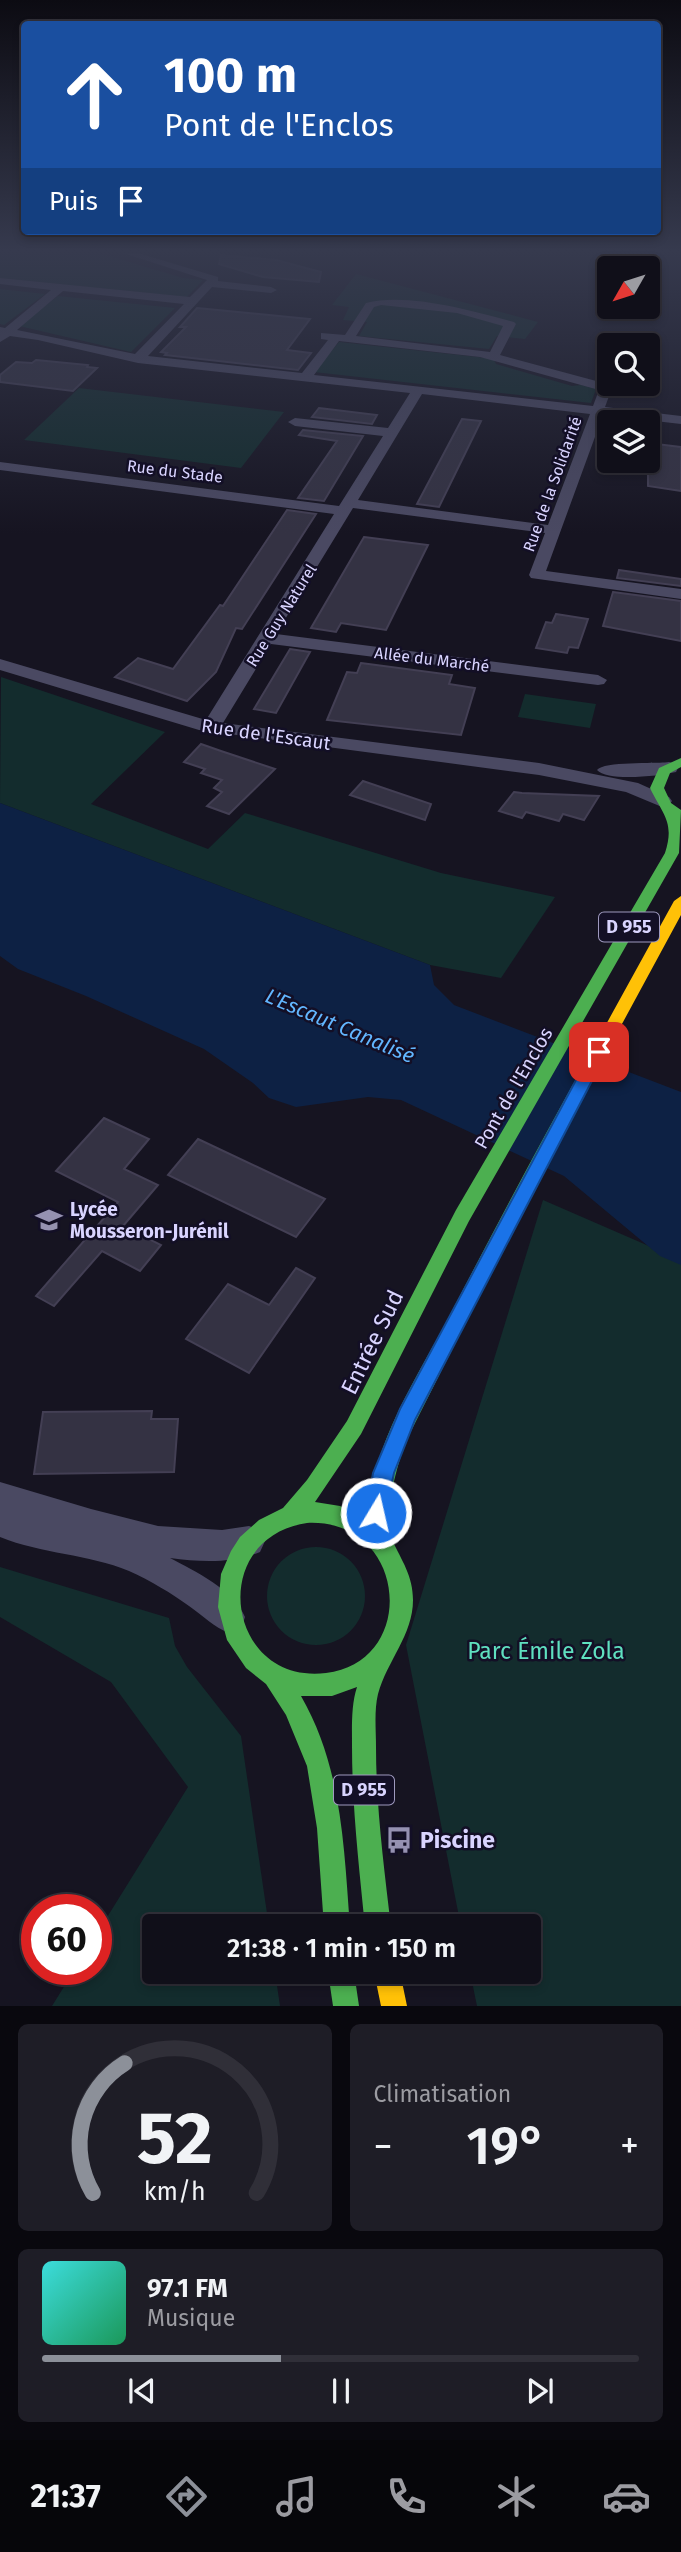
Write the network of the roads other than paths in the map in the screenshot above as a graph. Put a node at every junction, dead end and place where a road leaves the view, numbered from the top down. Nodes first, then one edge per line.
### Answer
1 (73, 347) edge
2 (150, 347) edge
3 (329, 347) edge
4 (421, 347) edge
5 (498, 347) edge
6 (494, 355) junction
7 (138, 359) junction
8 (305, 378) junction
9 (418, 390) junction
10 (598, 410) edge
11 (597, 411) edge
12 (597, 414) edge
13 (660, 418) edge
14 (681, 420) edge
15 (295, 422) dead end
16 (392, 433) junction
17 (0, 466) edge
18 (347, 507) junction
19 (553, 530) junction
20 (681, 594) edge
21 (266, 638) junction
22 (0, 664) edge
23 (598, 680) dead end
24 (211, 727) junction
25 (675, 765) edge
26 (539, 769) junction
27 (671, 809) edge
28 (681, 901) edge
29 (484, 1181) joint
30 (0, 1497) edge
31 (291, 1515) junction
32 (0, 1522) edge
33 (252, 1540) junction
34 (381, 1543) junction
35 (230, 1618) junction
36 (381, 1655) junction
37 (275, 1676) junction
38 (336, 1914) edge
39 (377, 1914) edge
40 (343, 1984) edge
41 (389, 1984) edge
42 (346, 2006) edge
43 (394, 2006) edge

1 - 7 street
2 - 7 street
3 - 8 street
4 - 6 street
5 - 6 street
6 - 10 street, Rue de la Solidarité
7 - 8 street
8 - 9 street
9 - 11 street
9 - 16 street, Rue Guy Naturel
12 - 19 street, Rue de la Solidarité
13 - 14 street
15 - 16 street
16 - 18 street, Rue Guy Naturel
17 - 18 street, Rue du Stade
18 - 19 street
18 - 21 street, Rue Guy Naturel
19 - 20 street, Rue de la Solidarité
21 - 23 street, Allée du Marché
21 - 24 street, Rue Guy Naturel
22 - 24 street, Rue de l'Escaut
24 - 26 street, Rue de l'Escaut
25 - 26 street, Rue de l'Escaut
25 - 27 main road
26 - 27 street, Rue de l'Escaut
27 - 29 main road, Pont de l'Enclos / D 955
28 - 34 main road, D 955
29 - 31 main road, Entrée Sud / D 955
30 - 33 street
31 - 33 main road
31 - 34 main road
32 - 35 street
33 - 35 main road
34 - 36 main road
35 - 37 main road
36 - 37 main road
36 - 39 main road, D 955
37 - 38 main road, D 955
40 - 42 main road
41 - 43 main road

